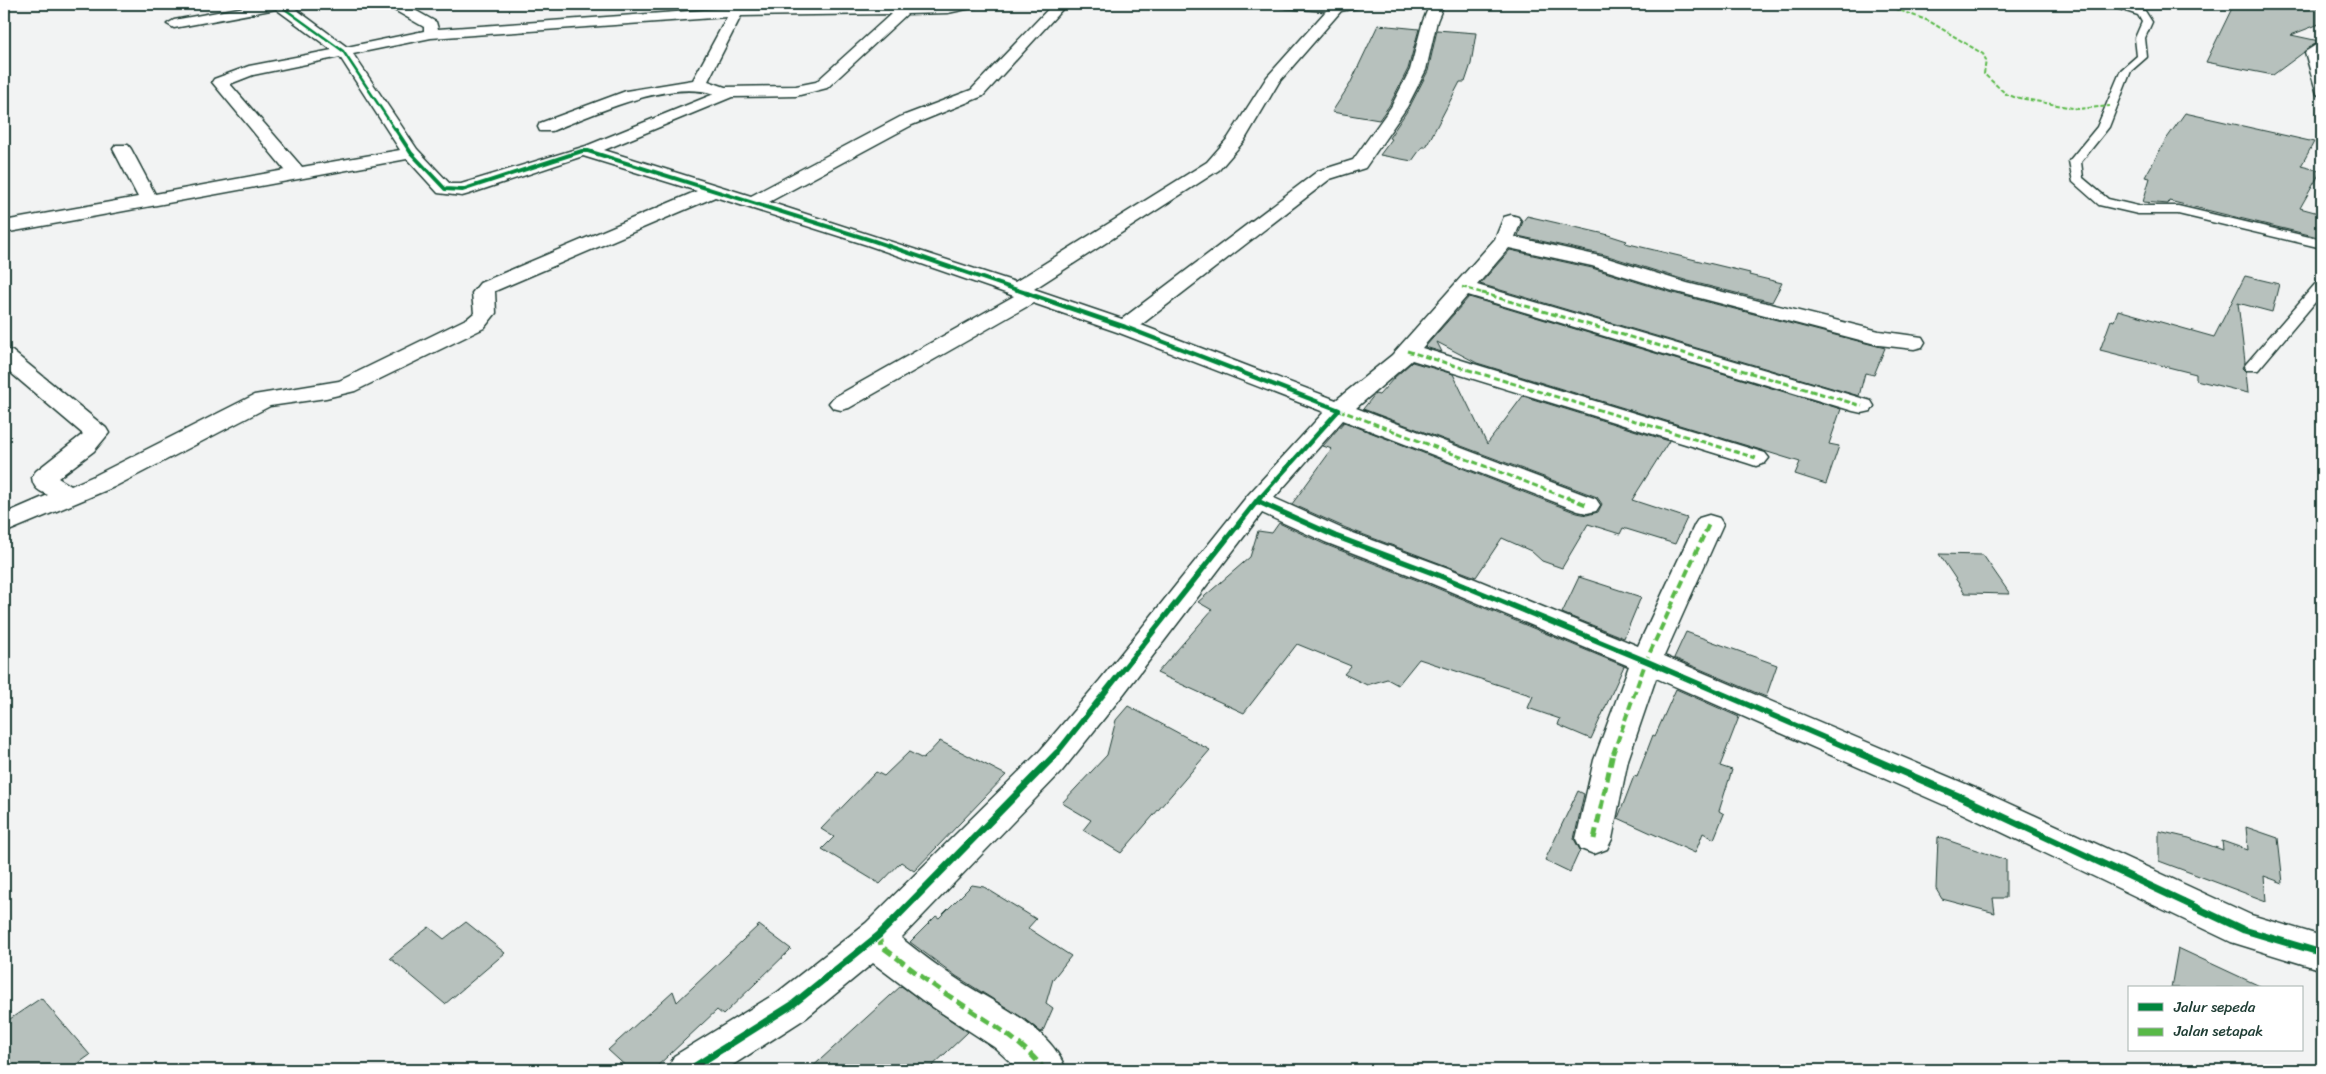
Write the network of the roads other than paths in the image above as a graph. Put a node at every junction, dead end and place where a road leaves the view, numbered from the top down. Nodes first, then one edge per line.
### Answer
1 (279, 4) edge
2 (394, 4) edge
3 (971, 4) edge
4 (1060, 4) edge
5 (1286, 4) edge
6 (1356, 4) edge
7 (1437, 4) edge
8 (2109, 4) edge
9 (907, 7) edge
10 (741, 8) edge
11 (1334, 8) junction
12 (174, 24) dead end
13 (431, 34) junction
14 (2322, 44) edge
15 (343, 51) junction
16 (700, 84) junction
17 (724, 92) junction
18 (2322, 94) edge
19 (546, 127) dead end
20 (122, 149) dead end
21 (588, 151) junction
22 (411, 153) junction
23 (297, 173) junction
24 (713, 192) junction
25 (149, 200) junction
26 (753, 203) junction
27 (4, 227) edge
28 (2322, 244) edge
29 (2322, 285) edge
30 (1462, 287) junction
31 (1024, 292) junction
32 (1125, 327) junction
33 (1914, 342) dead end
34 (1407, 352) junction
35 (4, 356) edge
36 (2252, 367) dead end
37 (841, 403) dead end
38 (1862, 406) dead end
39 (1339, 410) junction
40 (1756, 458) dead end
41 (70, 496) junction
42 (1257, 501) junction
43 (1587, 505) dead end
44 (4, 524) edge
45 (1709, 524) dead end
46 (1646, 661) junction
47 (1594, 838) dead end
48 (879, 935) junction
49 (2322, 953) edge
50 (689, 1070) edge
51 (1045, 1070) edge

1 - 12 street
1 - 15 street
2 - 13 street
3 - 9 street
4 - 26 street
5 - 11 street
6 - 11 street
7 - 32 street
8 - 28 lane
9 - 10 street
9 - 17 street
10 - 13 street
10 - 16 street
11 - 31 street
13 - 15 street
14 - 18 lane
15 - 22 street
15 - 23 street
16 - 17 street
16 - 19 street
17 - 21 street
20 - 25 street
21 - 22 street
21 - 24 street
22 - 23 street
23 - 25 street
24 - 26 street
24 - 41 street
25 - 27 street
26 - 31 street
29 - 36 lane
30 - 33 street
30 - 34 street
30 - 38 street
31 - 32 street
31 - 37 street
32 - 39 street
34 - 39 street
34 - 40 street
35 - 41 street
39 - 42 street
39 - 43 street
41 - 44 street
42 - 46 street
42 - 48 street
45 - 46 street
46 - 47 street
46 - 49 street
48 - 50 street
48 - 51 street

